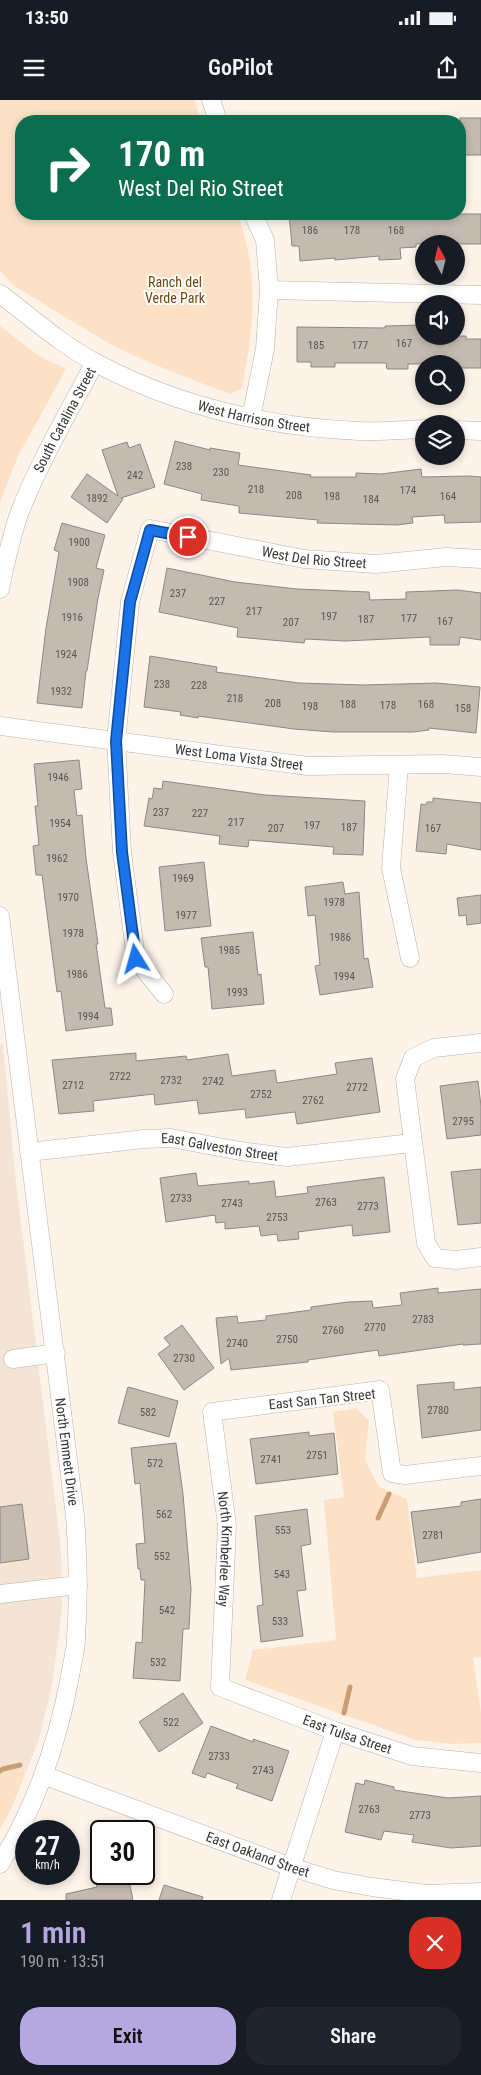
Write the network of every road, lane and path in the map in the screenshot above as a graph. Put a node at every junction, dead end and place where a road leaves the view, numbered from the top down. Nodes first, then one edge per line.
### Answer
1 (211, 100) edge
2 (216, 115) edge
3 (256, 220) edge
4 (270, 290) junction
5 (0, 294) edge
6 (481, 295) edge
7 (94, 362) junction
8 (251, 418) junction
9 (415, 429) edge
10 (465, 430) edge
11 (481, 431) edge
12 (481, 559) edge
13 (0, 588) edge
14 (0, 726) edge
15 (116, 741) junction
16 (399, 765) junction
17 (481, 767) edge
18 (0, 916) edge
19 (2, 942) edge
20 (410, 958) dead end
21 (164, 994) dead end
22 (481, 1043) edge
23 (412, 1143) junction
24 (29, 1152) junction
25 (481, 1257) edge
26 (56, 1353) junction
27 (12, 1359) dead end
28 (212, 1412) joint
29 (481, 1466) edge
30 (78, 1585) junction
31 (4, 1593) edge
32 (220, 1687) joint
33 (335, 1731) junction
34 (481, 1763) edge
35 (43, 1775) junction
36 (0, 1864) edge
37 (291, 1867) junction
38 (481, 1892) edge
39 (281, 1900) edge

1 - 2 street
3 - 4 street
4 - 6 street
4 - 8 street
5 - 7 street, South Catalina Street
7 - 8 street, West Harrison Street
7 - 13 street, South Catalina Street
8 - 9 street, West Harrison Street
10 - 11 street
12 - 15 street, West Del Rio Street
14 - 15 street, West Loma Vista Street
15 - 16 street, West Loma Vista Street
15 - 21 street
16 - 17 street, West Loma Vista Street
16 - 20 street
18 - 19 street
19 - 24 street, North Emmett Drive
22 - 23 street
23 - 24 street, East Galveston Street
23 - 25 street
24 - 26 street, North Emmett Drive
26 - 27 street
26 - 30 street, North Emmett Drive
28 - 29 street, East San Tan Street
28 - 32 street, North Kimberlee Way
30 - 31 street
30 - 35 street, North Emmett Drive
32 - 33 street, East Tulsa Street
33 - 34 street, East Tulsa Street
33 - 37 street
35 - 36 street, North Emmett Drive
35 - 37 street, East Oakland Street
37 - 38 street, East Oakland Street
37 - 39 street

